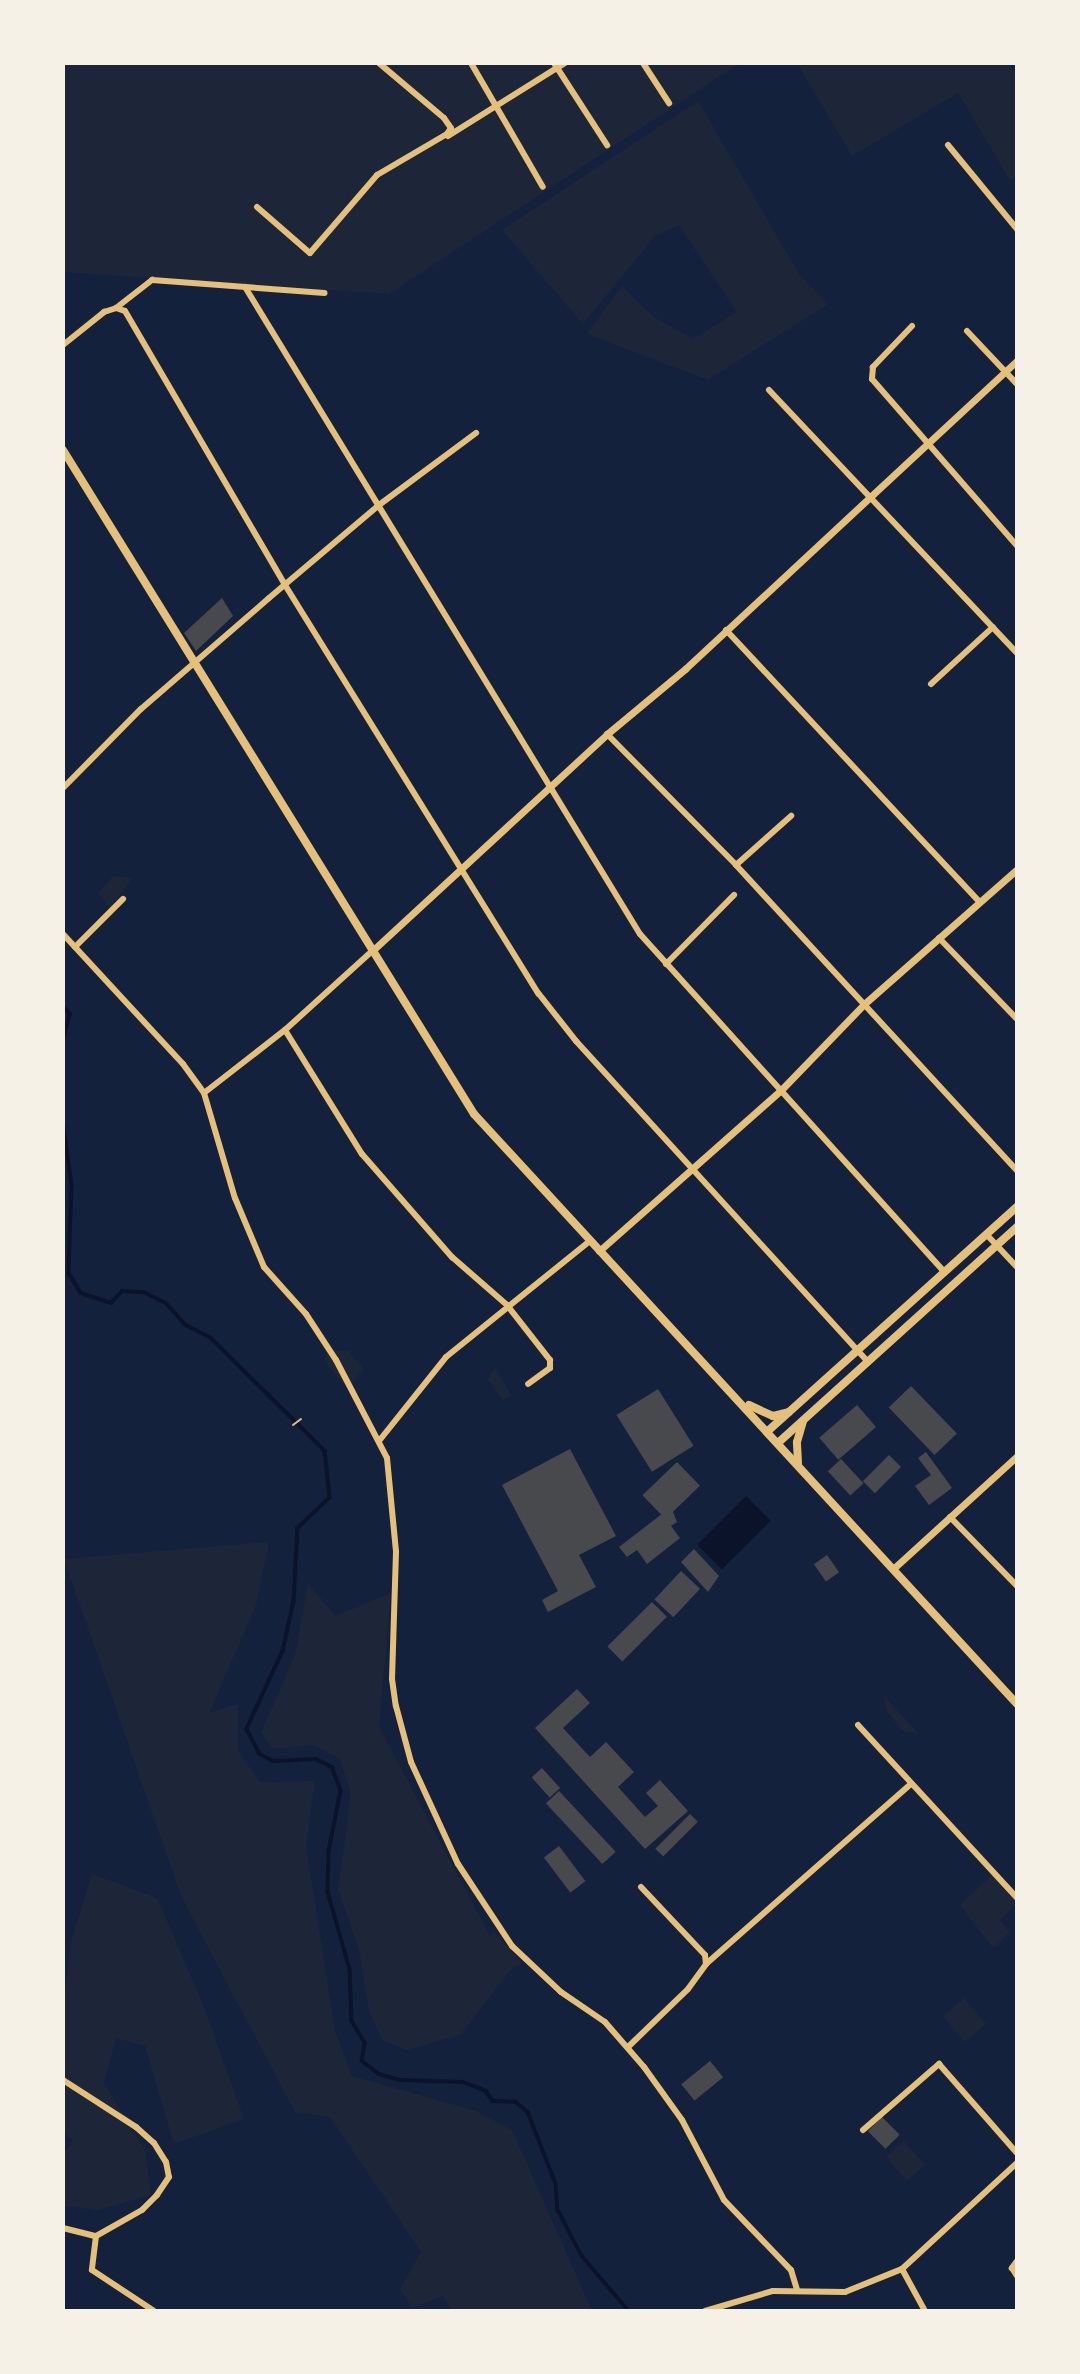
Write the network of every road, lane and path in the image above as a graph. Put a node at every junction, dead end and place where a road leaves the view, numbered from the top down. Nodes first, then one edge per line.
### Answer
1 (379, 63) edge
2 (471, 63) edge
3 (565, 63) edge
4 (643, 63) edge
5 (556, 66) edge
6 (669, 103) dead end
7 (499, 107) junction
8 (607, 145) dead end
9 (948, 145) dead end
10 (431, 146) junction
11 (543, 187) dead end
12 (257, 207) dead end
13 (1017, 229) edge
14 (245, 287) junction
15 (325, 293) dead end
16 (116, 308) junction
17 (912, 327) dead end
18 (967, 331) dead end
19 (63, 345) edge
20 (1017, 360) edge
21 (1005, 371) junction
22 (1017, 384) edge
23 (769, 390) dead end
24 (475, 433) dead end
25 (926, 443) junction
26 (63, 450) edge
27 (868, 495) junction
28 (379, 505) junction
29 (1017, 546) edge
30 (285, 585) junction
31 (993, 627) junction
32 (726, 630) junction
33 (1017, 653) edge
34 (194, 664) junction
35 (931, 684) dead end
36 (607, 734) junction
37 (64, 785) edge
38 (549, 787) junction
39 (791, 816) dead end
40 (736, 865) junction
41 (461, 868) junction
42 (1017, 869) edge
43 (734, 895) dead end
44 (123, 898) dead end
45 (979, 901) junction
46 (63, 934) edge
47 (939, 938) junction
48 (75, 947) junction
49 (372, 951) junction
50 (666, 964) junction
51 (863, 1005) junction
52 (1017, 1019) edge
53 (285, 1030) junction
54 (782, 1090) junction
55 (204, 1093) junction
56 (693, 1169) junction
57 (1017, 1171) edge
58 (1017, 1207) edge
59 (1017, 1227) edge
60 (987, 1235) junction
61 (590, 1241) junction
62 (997, 1245) junction
63 (599, 1251) junction
64 (1017, 1267) edge
65 (944, 1272) junction
66 (507, 1305) junction
67 (859, 1353) junction
68 (867, 1361) junction
69 (528, 1384) dead end
70 (738, 1398) junction
71 (795, 1409) junction
72 (301, 1419) dead end
73 (804, 1419) junction
74 (293, 1424) dead end
75 (769, 1430) junction
76 (379, 1441) junction
77 (779, 1442) junction
78 (1017, 1456) edge
79 (798, 1466) junction
80 (950, 1517) junction
81 (894, 1569) junction
82 (1017, 1586) edge
83 (1016, 1700) edge
84 (858, 1725) dead end
85 (911, 1784) junction
86 (641, 1887) dead end
87 (1017, 1898) edge
88 (706, 1964) junction
89 (628, 2047) junction
90 (63, 2080) edge
91 (863, 2130) dead end
92 (1017, 2153) edge
93 (1017, 2163) edge
94 (63, 2228) edge
95 (96, 2236) junction
96 (1017, 2261) edge
97 (902, 2269) junction
98 (1017, 2276) edge
99 (796, 2290) junction
100 (154, 2311) edge
101 (705, 2311) edge
102 (925, 2311) edge

1 - 10 street
2 - 7 street
3 - 5 street
4 - 6 street
5 - 7 street
5 - 8 street
7 - 10 street
7 - 11 street
9 - 13 street
10 - 12 street
14 - 15 street
14 - 16 street
14 - 28 street
16 - 19 street
16 - 30 street
17 - 25 street
18 - 21 street
20 - 21 street
21 - 22 street
21 - 25 street
23 - 27 street
24 - 28 street
25 - 27 street
25 - 29 street
26 - 34 main road
27 - 31 street
27 - 32 street
28 - 30 street
28 - 38 street
30 - 34 street
30 - 41 street
31 - 33 street
31 - 35 street
32 - 36 street
32 - 45 street
34 - 37 street
34 - 49 main road
36 - 38 street
36 - 40 street
38 - 41 street
38 - 50 street
39 - 40 street
40 - 51 street
41 - 49 street
41 - 56 street
42 - 45 street
43 - 50 street
44 - 48 street
45 - 47 street
46 - 48 street
47 - 51 street
47 - 52 street
48 - 55 street
49 - 53 street
49 - 61 main road
50 - 54 street
51 - 54 street
51 - 57 street
53 - 55 street
53 - 66 street
54 - 56 street
54 - 65 street
55 - 76 street
56 - 63 street
56 - 67 street
58 - 60 main road
59 - 62 main road
60 - 62 street
60 - 65 main road
61 - 63 main road
61 - 66 street
62 - 64 street
62 - 68 main road
63 - 70 main road
65 - 67 main road
66 - 69 street
66 - 76 street
67 - 68 street
67 - 71 main road
68 - 73 main road
70 - 71 main road
70 - 75 main road
71 - 75 main road
72 - 74 path
73 - 77 main road
73 - 79 main road
75 - 77 main road
76 - 89 street
77 - 79 main road
78 - 80 street
79 - 81 main road
80 - 81 street
80 - 82 street
81 - 83 main road
84 - 85 street
85 - 87 street
85 - 88 street
86 - 88 street
88 - 89 street
89 - 99 street
90 - 95 street
91 - 92 street
93 - 97 street
94 - 95 street
95 - 100 street
96 - 98 street
97 - 99 street
97 - 102 street
99 - 101 street

